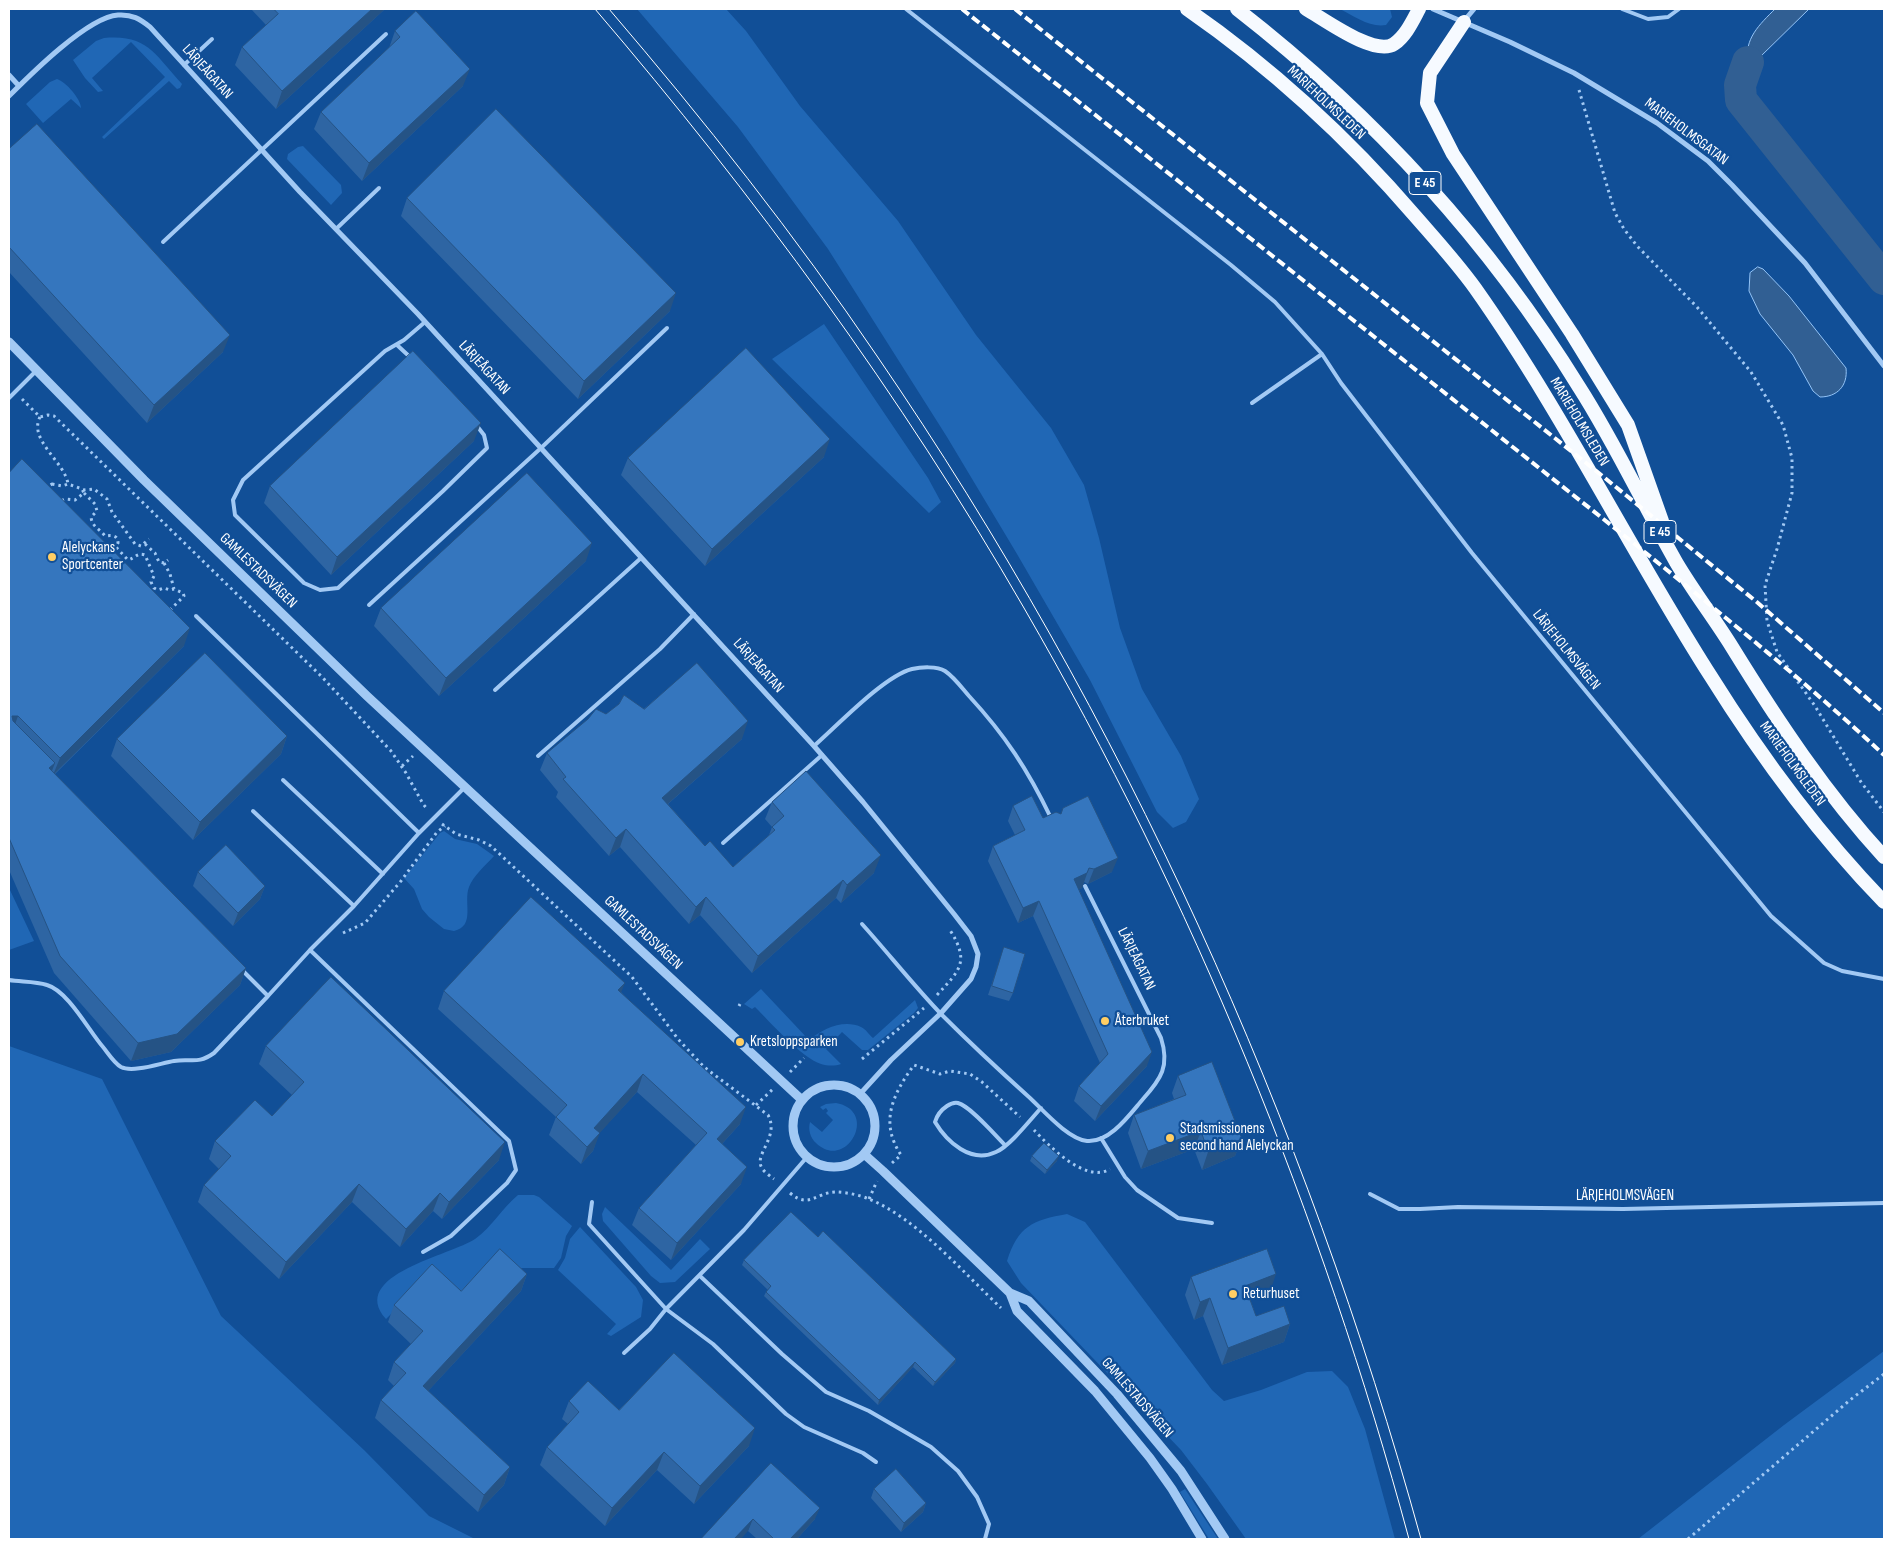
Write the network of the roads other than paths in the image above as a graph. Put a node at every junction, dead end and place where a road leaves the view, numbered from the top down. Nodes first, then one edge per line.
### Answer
1 (906, 9) edge
2 (1188, 9) edge
3 (1237, 9) edge
4 (1306, 9) edge
5 (1420, 9) edge
6 (1433, 9) edge
7 (1474, 9) edge
8 (1622, 9) edge
9 (1679, 9) edge
10 (129, 12) edge
11 (1464, 22) junction
12 (386, 34) dead end
13 (212, 39) dead end
14 (184, 65) junction
15 (9, 74) edge
16 (19, 86) junction
17 (9, 96) edge
18 (261, 150) junction
19 (379, 188) dead end
20 (336, 229) junction
21 (163, 242) dead end
22 (425, 322) junction
23 (667, 328) dead end
24 (9, 342) edge
25 (396, 345) junction
26 (1322, 354) junction
27 (416, 362) edge
28 (1884, 366) edge
29 (36, 371) junction
30 (9, 398) edge
31 (1252, 403) dead end
32 (476, 425) edge
33 (541, 448) junction
34 (641, 558) junction
35 (1677, 564) junction
36 (369, 605) dead end
37 (694, 614) junction
38 (196, 616) dead end
39 (494, 690) dead end
40 (814, 746) junction
41 (822, 755) junction
42 (538, 756) dead end
43 (282, 780) dead end
44 (466, 786) junction
45 (253, 811) dead end
46 (1054, 825) edge
47 (419, 833) junction
48 (723, 843) dead end
49 (1884, 857) edge
50 (383, 874) junction
51 (1085, 886) edge
52 (1884, 902) edge
53 (354, 906) junction
54 (862, 924) dead end
55 (310, 950) junction
56 (240, 968) edge
57 (1884, 979) edge
58 (9, 980) edge
59 (268, 996) junction
60 (941, 1013) junction
61 (860, 1094) junction
62 (802, 1100) junction
63 (1041, 1108) junction
64 (1101, 1138) junction
65 (1006, 1145) junction
66 (864, 1154) junction
67 (807, 1157) junction
68 (1370, 1194) dead end
69 (592, 1202) dead end
70 (1884, 1203) edge
71 (1212, 1223) dead end
72 (424, 1252) dead end
73 (700, 1276) junction
74 (1010, 1293) junction
75 (666, 1309) junction
76 (624, 1353) dead end
77 (876, 1462) dead end
78 (985, 1539) edge
79 (1202, 1539) edge
80 (1225, 1539) edge

1 - 26 lane, LÄRJEHOLMSVÄGEN
2 - 52 highway, MARIEHOLMSLEDEN / E 45
3 - 35 highway, MARIEHOLMSLEDEN / E 45
4 - 5 highway
6 - 11 street, MARIEHOLMSGATAN
7 - 11 street
8 - 9 lane
10 - 14 street, LÄRJEÅGATAN
10 - 16 street
11 - 28 street, MARIEHOLMSGATAN
11 - 35 highway
12 - 18 lane
13 - 14 lane
14 - 18 street, LÄRJEÅGATAN
15 - 16 street
16 - 17 street
18 - 20 street, LÄRJEÅGATAN
18 - 21 lane
19 - 20 lane
20 - 22 street, LÄRJEÅGATAN
22 - 25 lane
22 - 33 street, LÄRJEÅGATAN
23 - 33 lane
24 - 29 street, GAMLESTADSVÄGEN
25 - 27 lane
25 - 32 lane
26 - 31 lane
26 - 57 lane, LÄRJEHOLMSVÄGEN
29 - 30 lane
29 - 44 street, GAMLESTADSVÄGEN
33 - 34 street, LÄRJEÅGATAN
33 - 36 lane
34 - 37 street, LÄRJEÅGATAN
34 - 39 lane
35 - 49 highway, MARIEHOLMSLEDEN / E 45
37 - 40 street, LÄRJEÅGATAN
37 - 42 lane
38 - 47 lane
40 - 41 street, LÄRJEÅGATAN
40 - 46 lane
41 - 48 lane
41 - 60 street, LÄRJEÅGATAN
43 - 50 lane
44 - 47 lane
44 - 62 street, GAMLESTADSVÄGEN
45 - 53 lane
47 - 50 lane
50 - 53 lane
51 - 64 lane, LÄRJEÅGATAN
53 - 55 lane
54 - 60 lane
55 - 59 lane
55 - 72 lane
56 - 59 lane
58 - 59 lane
60 - 61 street, LÄRJEÅGATAN
60 - 63 lane
61 - 62 street
61 - 66 street
62 - 67 street
63 - 64 lane
63 - 65 lane
64 - 71 lane
65 - 65 lane
66 - 67 street
66 - 74 street, GAMLESTADSVÄGEN
67 - 73 lane
68 - 70 lane, LÄRJEHOLMSVÄGEN
69 - 75 lane
73 - 75 lane
73 - 78 lane
74 - 79 street, GAMLESTADSVÄGEN
74 - 80 street, GAMLESTADSVÄGEN
75 - 76 lane
75 - 77 lane

